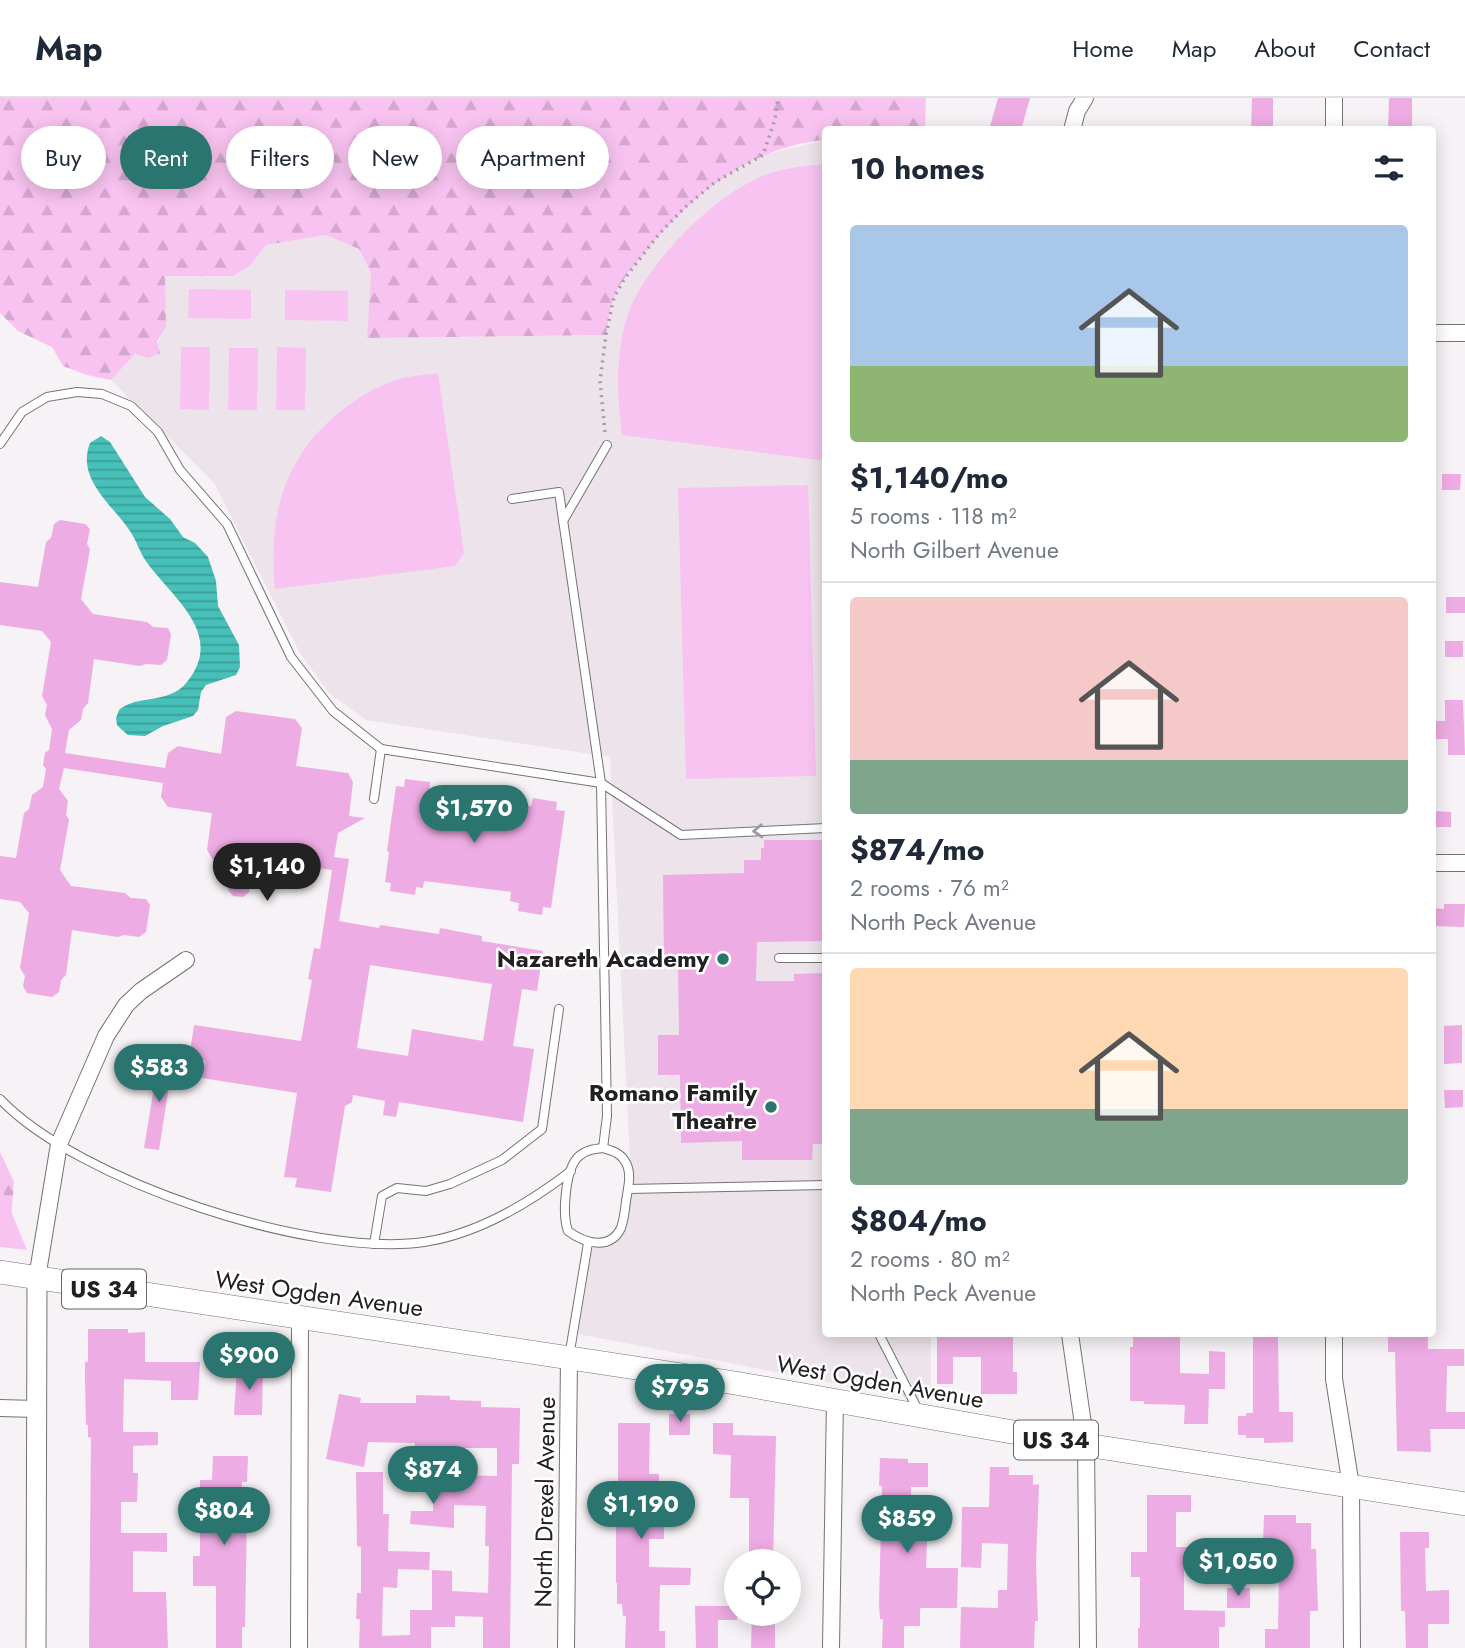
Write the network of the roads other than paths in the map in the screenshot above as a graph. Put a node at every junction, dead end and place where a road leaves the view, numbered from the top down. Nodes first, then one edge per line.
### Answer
1 (1085, 98) edge
2 (1334, 98) edge
3 (1073, 126) edge
4 (1334, 126) edge
5 (1436, 333) edge
6 (1465, 333) edge
7 (0, 444) edge
8 (607, 445) road end
9 (512, 499) dead end
10 (563, 521) junction
11 (381, 749) junction
12 (601, 783) junction
13 (374, 799) dead end
14 (822, 828) edge
15 (1436, 863) edge
16 (1465, 863) edge
17 (779, 958) dead end
18 (822, 958) edge
19 (186, 960) dead end
20 (559, 1009) dead end
21 (0, 1099) edge
22 (59, 1144) junction
23 (603, 1148) junction
24 (570, 1171) junction
25 (822, 1185) edge
26 (628, 1189) junction
27 (588, 1242) junction
28 (374, 1244) junction
29 (0, 1272) edge
30 (37, 1278) junction
31 (300, 1318) junction
32 (880, 1337) edge
33 (1070, 1337) edge
34 (1334, 1337) edge
35 (569, 1357) junction
36 (835, 1399) junction
37 (0, 1408) edge
38 (36, 1409) junction
39 (920, 1416) junction
40 (1086, 1445) junction
41 (1352, 1486) junction
42 (1465, 1504) edge
43 (36, 1648) edge
44 (299, 1648) edge
45 (566, 1648) edge
46 (831, 1648) edge
47 (1088, 1648) edge
48 (1352, 1648) edge

1 - 3 street
2 - 4 street
5 - 6 street
7 - 11 lane
8 - 10 lane
9 - 10 lane
10 - 12 lane
11 - 12 lane
11 - 13 lane
14 -> 12 lane
12 - 23 lane
15 - 16 street
17 - 18 lane
19 - 22 street
20 - 28 lane
21 - 22 lane
22 - 28 lane
22 - 30 street
23 - 24 lane
23 - 26 lane
24 - 27 lane
24 - 28 lane
25 - 26 lane
26 - 27 lane
27 - 35 lane
29 - 30 main road, US 34
30 - 31 main road, West Ogden Avenue / US 34
30 - 38 street
31 - 35 main road, West Ogden Avenue / US 34
31 - 44 street
32 - 39 lane
33 - 40 street
34 - 41 street
35 - 36 main road, West Ogden Avenue / US 34
35 - 45 street, North Drexel Avenue
36 - 39 main road, West Ogden Avenue / US 34
36 - 46 street
37 - 38 street
38 - 43 street
39 - 40 main road, West Ogden Avenue / US 34
40 - 41 main road, West Ogden Avenue / US 34
40 - 47 street
41 - 42 main road, West Ogden Avenue / US 34
41 - 48 street

